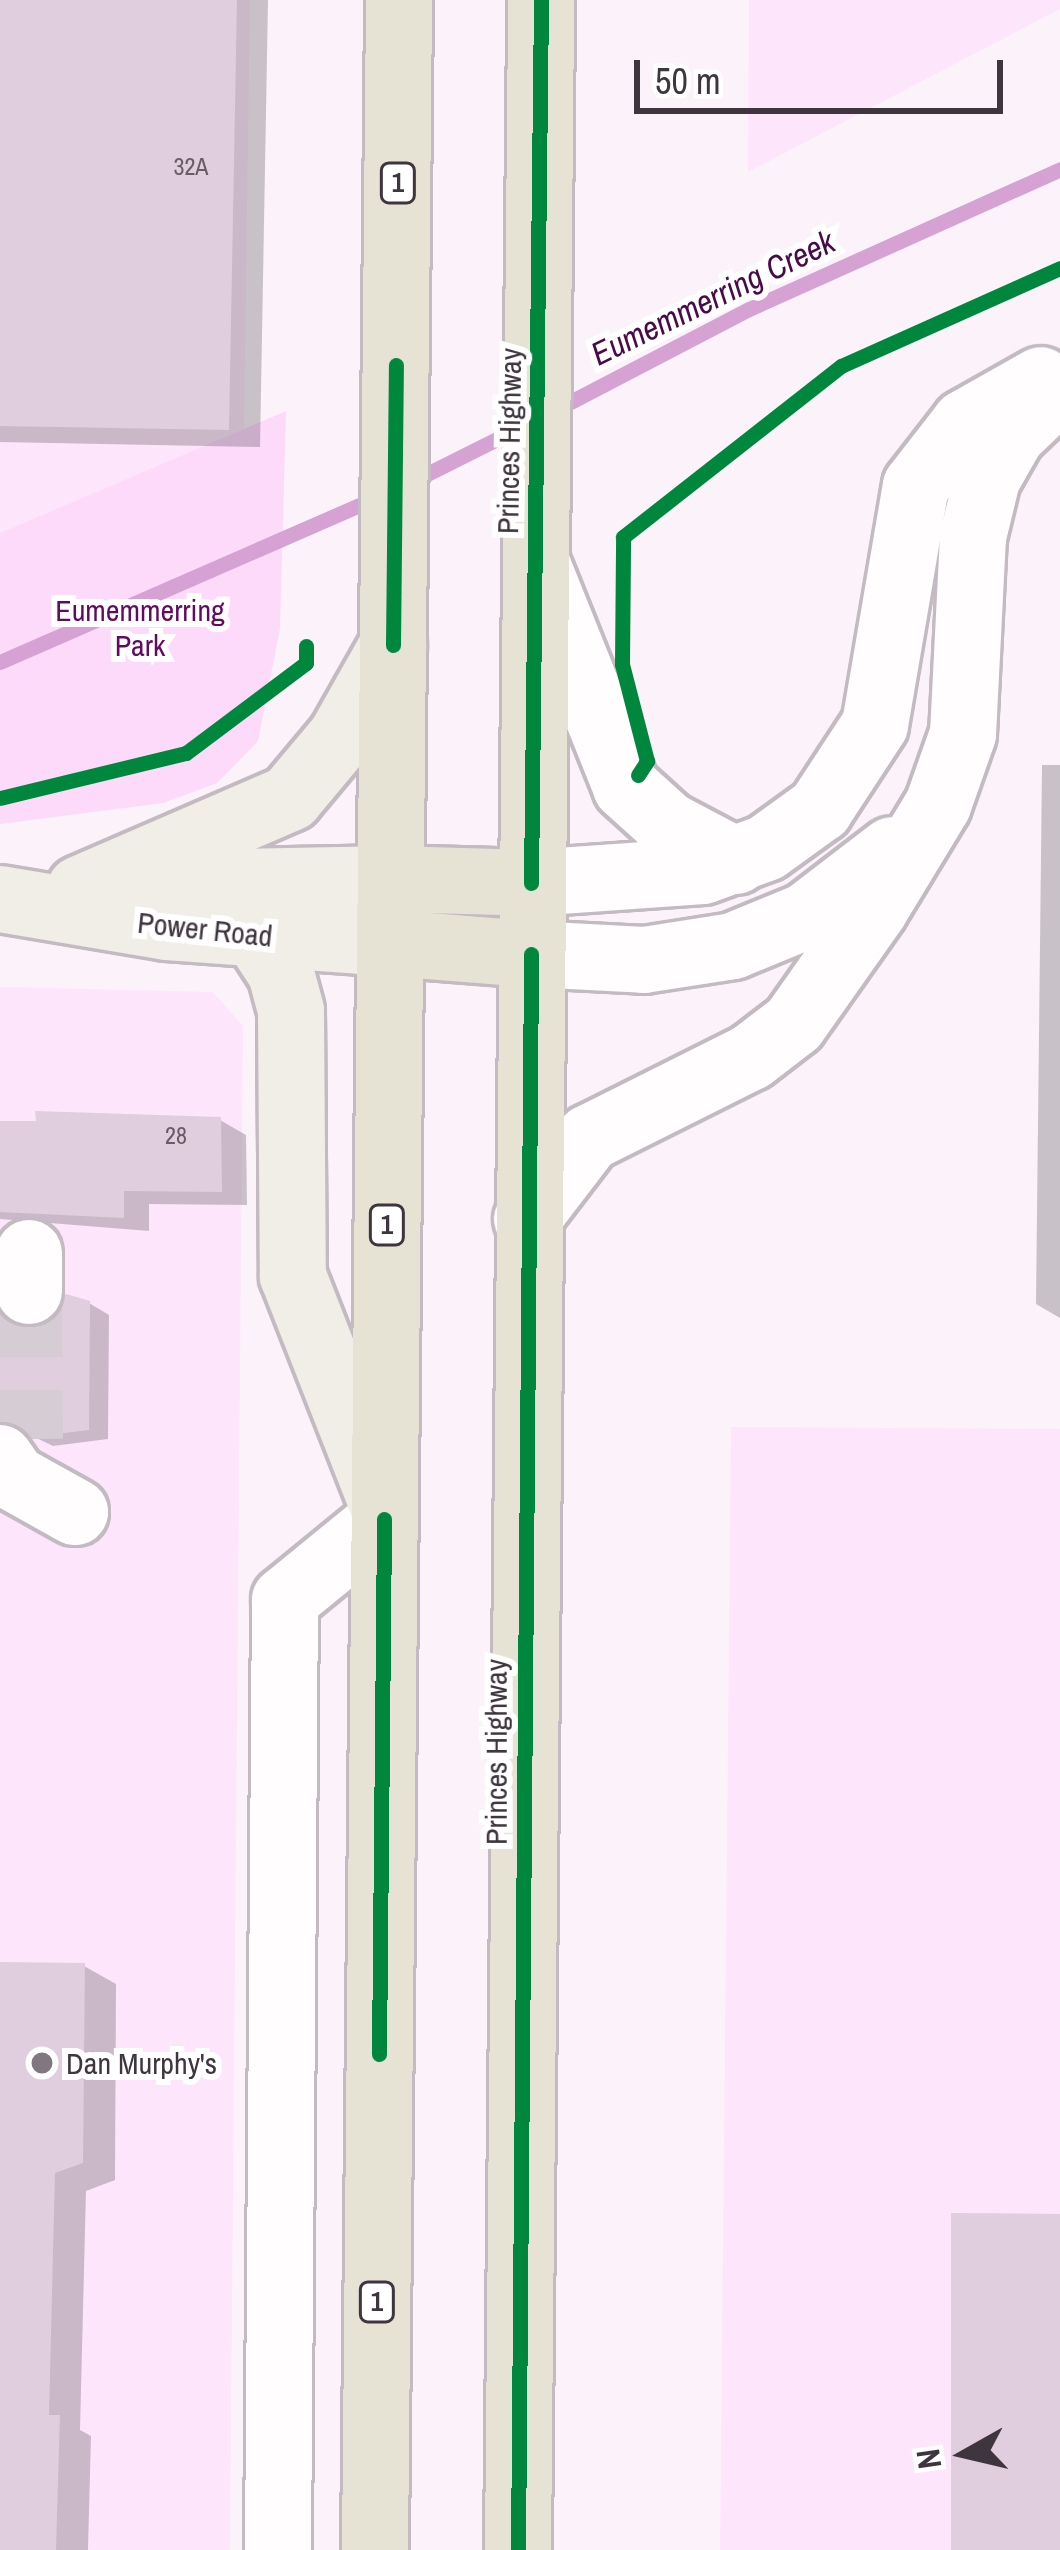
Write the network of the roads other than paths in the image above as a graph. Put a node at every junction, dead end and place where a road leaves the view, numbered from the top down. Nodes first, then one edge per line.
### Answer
1 (399, 0) edge
2 (541, 0) edge
3 (1060, 370) edge
4 (1060, 388) edge
5 (535, 542) junction
6 (393, 618) junction
7 (938, 805) junction
8 (736, 860) junction
9 (392, 879) junction
10 (531, 883) junction
11 (34, 896) edge
12 (257, 936) junction
13 (390, 943) junction
14 (531, 954) junction
15 (527, 1219) junction
16 (15, 1448) tunnel mouth
17 (75, 1512) dead end
18 (384, 1514) junction
19 (278, 2550) edge
20 (375, 2550) edge
21 (518, 2550) edge

1 - 6 highway, 1
2 - 5 highway, Princes Highway
3 - 8 street
4 - 7 street
5 - 8 street
5 - 10 highway, Princes Highway
6 - 9 highway, 1
6 - 11 main road
7 - 14 street
7 - 15 street
8 - 10 street
9 - 10 highway
9 - 11 main road, Power Road
9 - 13 highway, 1
10 - 14 highway, Princes Highway
11 - 12 main road, Power Road
12 - 13 main road, Power Road
12 - 18 main road
13 - 14 highway
13 - 18 highway, 1
14 - 15 highway, Princes Highway
15 - 21 highway, Princes Highway
16 - 17 street
18 - 19 street
18 - 20 highway, 1

